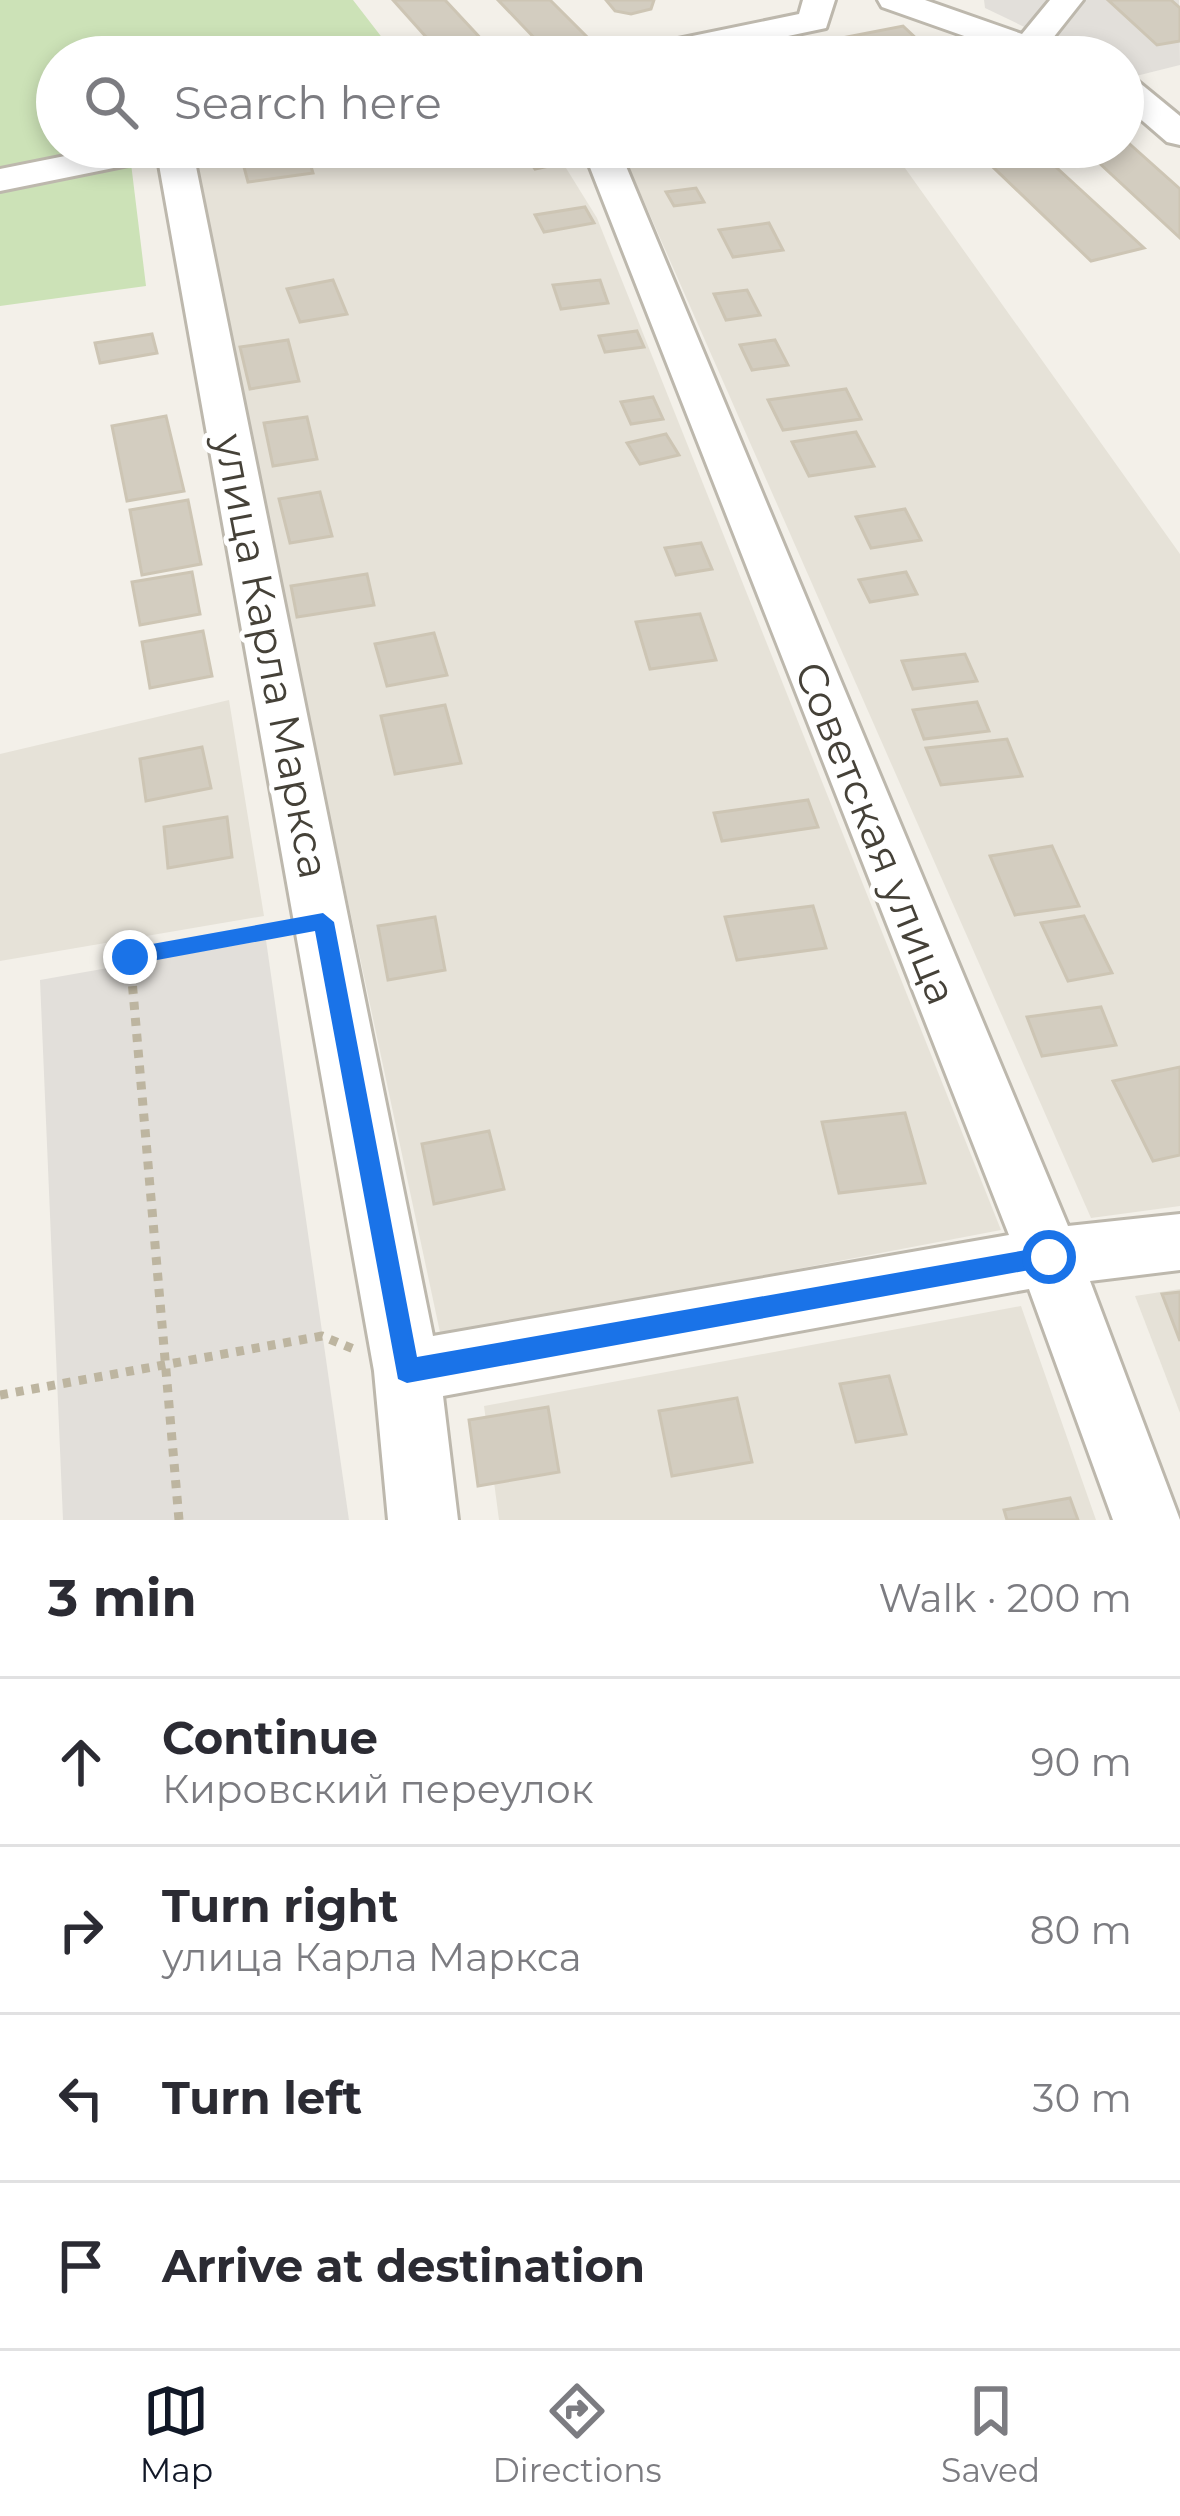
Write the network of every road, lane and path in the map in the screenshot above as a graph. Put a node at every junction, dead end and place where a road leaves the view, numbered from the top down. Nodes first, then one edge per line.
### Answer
1 (1066, 0) edge
2 (817, 10) edge
3 (883, 10) edge
4 (719, 36) edge
5 (981, 36) edge
6 (1049, 36) edge
7 (1144, 104) edge
8 (1180, 134) edge
9 (60, 168) edge
10 (178, 168) edge
11 (608, 168) edge
12 (0, 180) edge
13 (323, 922) junction
14 (1180, 1242) edge
15 (1049, 1257) junction
16 (164, 1365) junction
17 (407, 1371) junction
18 (0, 1395) edge
19 (179, 1520) edge
20 (423, 1520) edge
21 (1148, 1520) edge

1 - 6 street
2 - 3 street
2 - 4 street
3 - 5 street
7 - 8 street
9 - 12 street
10 - 13 street, улица Карла Маркса
11 - 15 street, Советская улица
13 - 16 path
13 - 17 street, улица Карла Маркса
14 - 15 street
15 - 17 street
15 - 21 street, Советская улица
16 - 17 path
16 - 18 path
16 - 19 path
17 - 20 street, улица Карла Маркса

